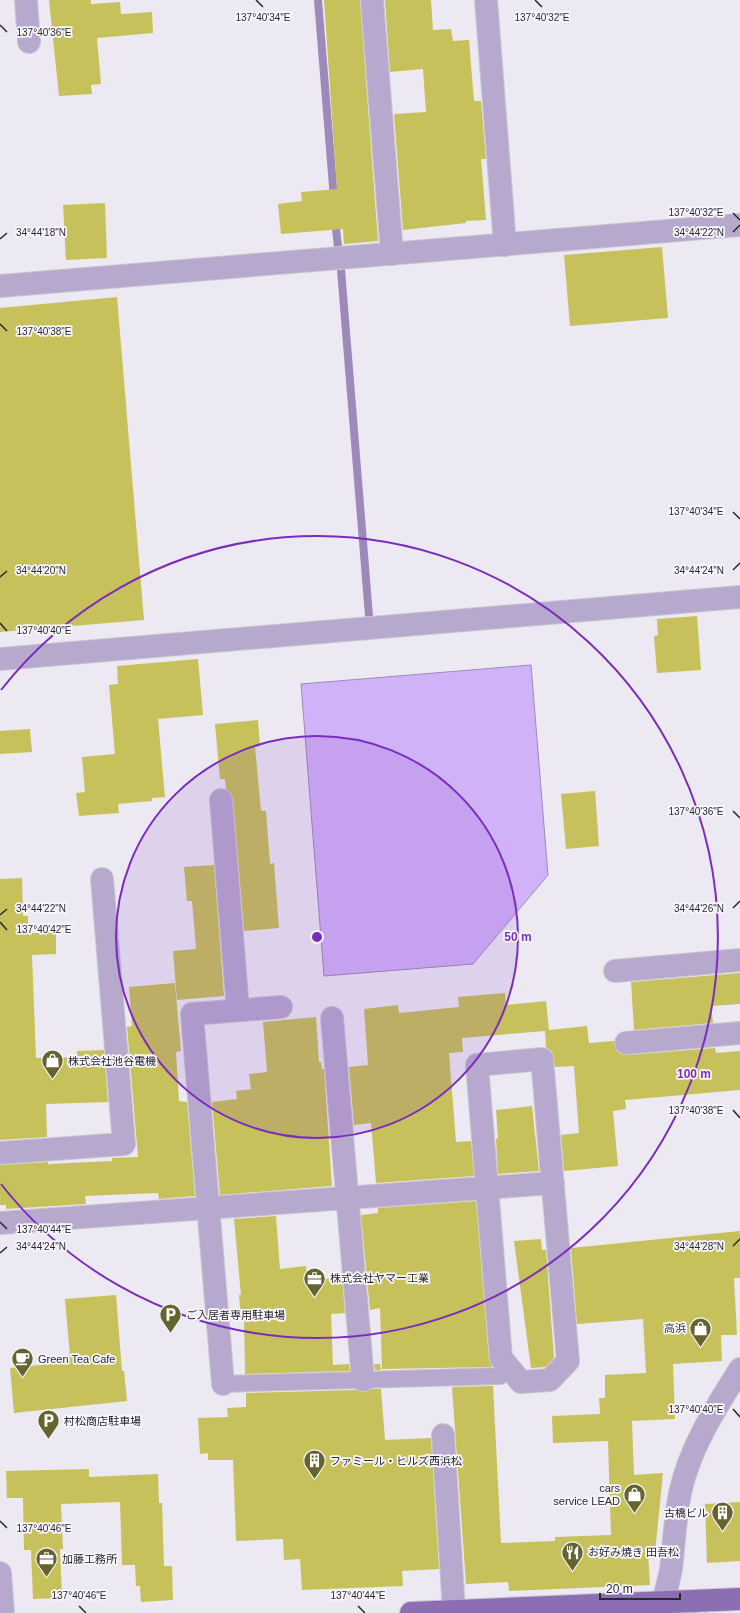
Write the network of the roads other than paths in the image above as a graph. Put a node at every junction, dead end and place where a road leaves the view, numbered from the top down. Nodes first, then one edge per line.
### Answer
1 (26, 0) edge
2 (372, 0) edge
3 (486, 0) edge
4 (29, 42) dead end
5 (740, 225) edge
6 (505, 245) junction
7 (392, 254) junction
8 (0, 286) edge
9 (740, 597) edge
10 (0, 659) edge
11 (220, 800) dead end
12 (102, 879) dead end
13 (740, 960) edge
14 (615, 971) dead end
15 (281, 1007) dead end
16 (238, 1010) junction
17 (332, 1018) dead end
18 (740, 1033) edge
19 (626, 1043) dead end
20 (0, 1153) edge
21 (553, 1183) junction
22 (487, 1187) junction
23 (347, 1198) junction
24 (209, 1207) junction
25 (0, 1222) edge
26 (510, 1368) junction
27 (740, 1369) edge
28 (363, 1380) junction
29 (223, 1384) joint
30 (443, 1435) dead end
31 (0, 1573) edge
32 (740, 1599) edge
33 (662, 1608) edge
34 (454, 1611) junction
35 (3, 1613) edge
36 (411, 1613) edge

1 - 4 street
2 - 7 street
3 - 6 street
5 - 6 street
6 - 7 street
7 - 8 street
9 - 10 street
11 - 16 street
12 - 20 street
13 - 14 street
15 - 16 street
16 - 24 street
17 - 23 street
18 - 19 street
21 - 22 street
21 - 22 street
21 - 26 street
22 - 23 street
22 - 26 street
23 - 24 street
23 - 28 street
24 - 25 street
24 - 29 street
26 - 28 lane
27 - 33 street
28 - 29 lane
30 - 34 street
31 - 35 street
32 - 33 main road
33 - 34 main road
34 - 36 main road

